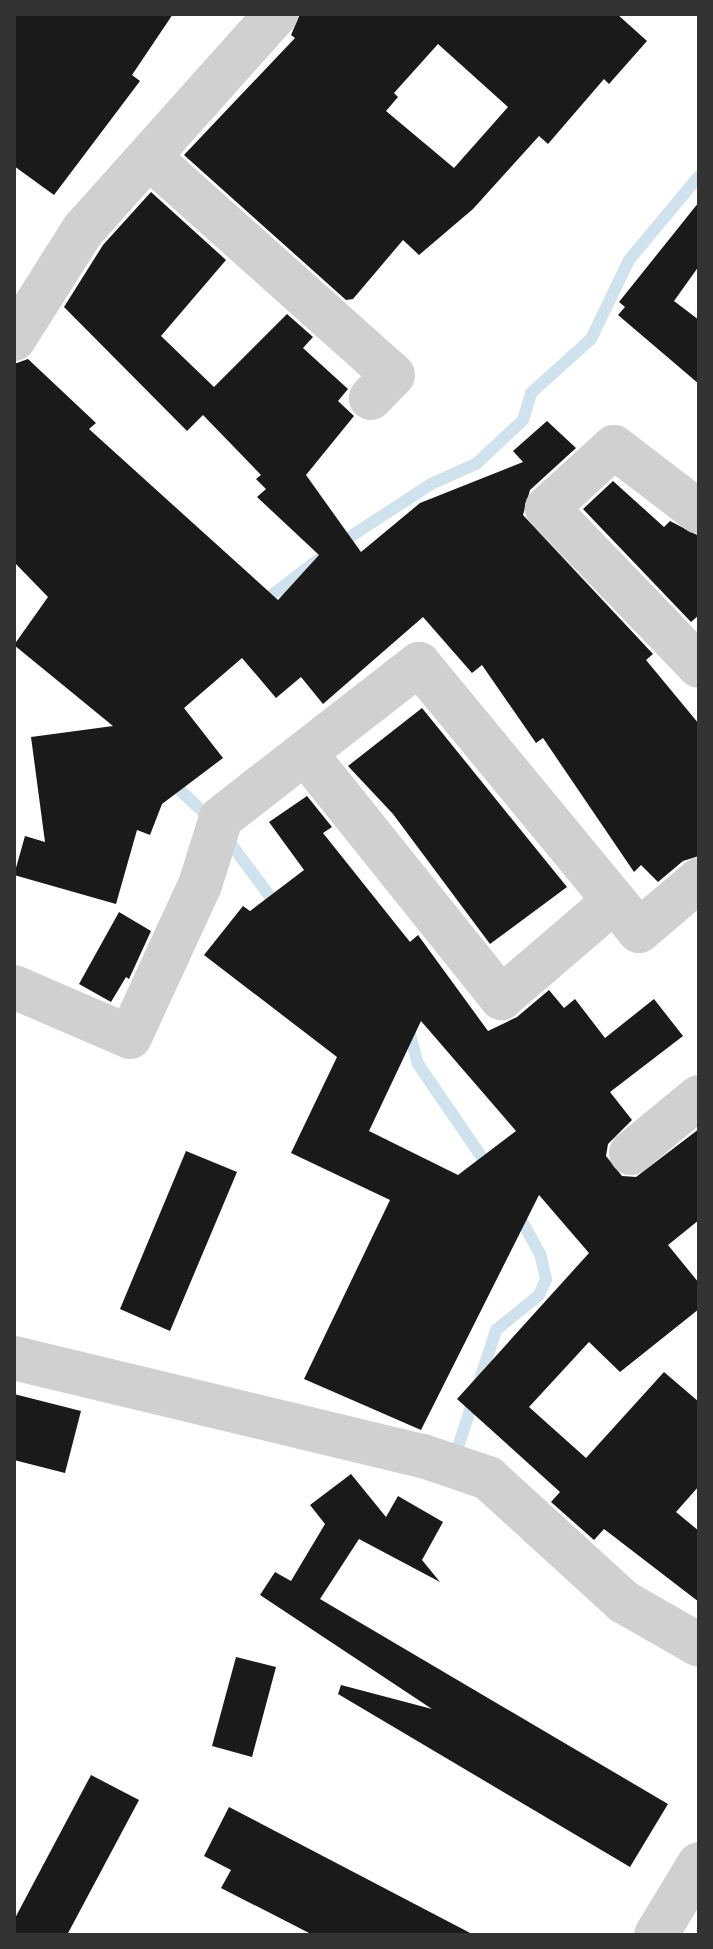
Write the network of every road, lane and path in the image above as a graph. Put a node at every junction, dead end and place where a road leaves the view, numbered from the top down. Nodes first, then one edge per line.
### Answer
1 (276, 14) edge
2 (149, 157) junction
3 (14, 339) edge
4 (371, 398) dead end
5 (699, 512) edge
6 (699, 666) edge
7 (305, 753) junction
8 (699, 880) edge
9 (614, 901) junction
10 (14, 987) edge
11 (699, 1097) edge
12 (631, 1153) dead end
13 (14, 1358) edge
14 (699, 1645) edge
15 (699, 1864) edge
16 (656, 1935) edge

1 - 2 street
2 - 3 street
2 - 4 street
5 - 6 street
7 - 9 street
7 - 9 street
7 - 10 street
8 - 9 street
11 - 12 street
13 - 14 street
15 - 16 street

